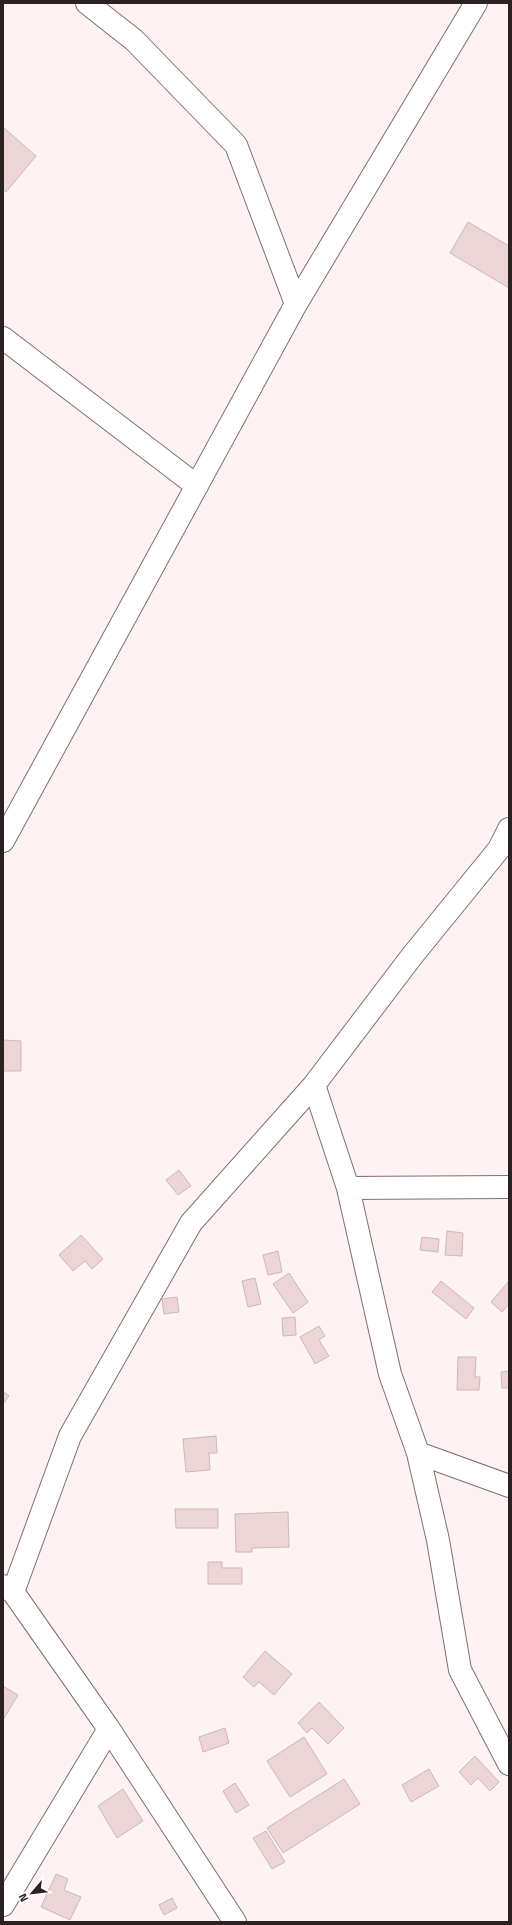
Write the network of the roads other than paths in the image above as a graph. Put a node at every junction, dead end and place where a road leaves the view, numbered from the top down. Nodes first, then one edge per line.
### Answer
1 (87, 3) edge
2 (476, 3) edge
3 (296, 304) junction
4 (3, 338) edge
5 (197, 486) junction
6 (509, 829) edge
7 (3, 841) edge
8 (314, 1085) junction
9 (509, 1187) edge
10 (348, 1188) junction
11 (418, 1453) junction
12 (509, 1486) edge
13 (8, 1589) edge
14 (109, 1729) junction
15 (509, 1764) edge
16 (3, 1905) edge
17 (235, 1922) edge

1 - 3 street
2 - 3 street
3 - 5 street
4 - 5 street
5 - 7 street
6 - 8 street
8 - 10 street
8 - 13 street
9 - 10 street
10 - 11 street
11 - 12 street
11 - 15 street
13 - 14 street
14 - 16 street
14 - 17 street

